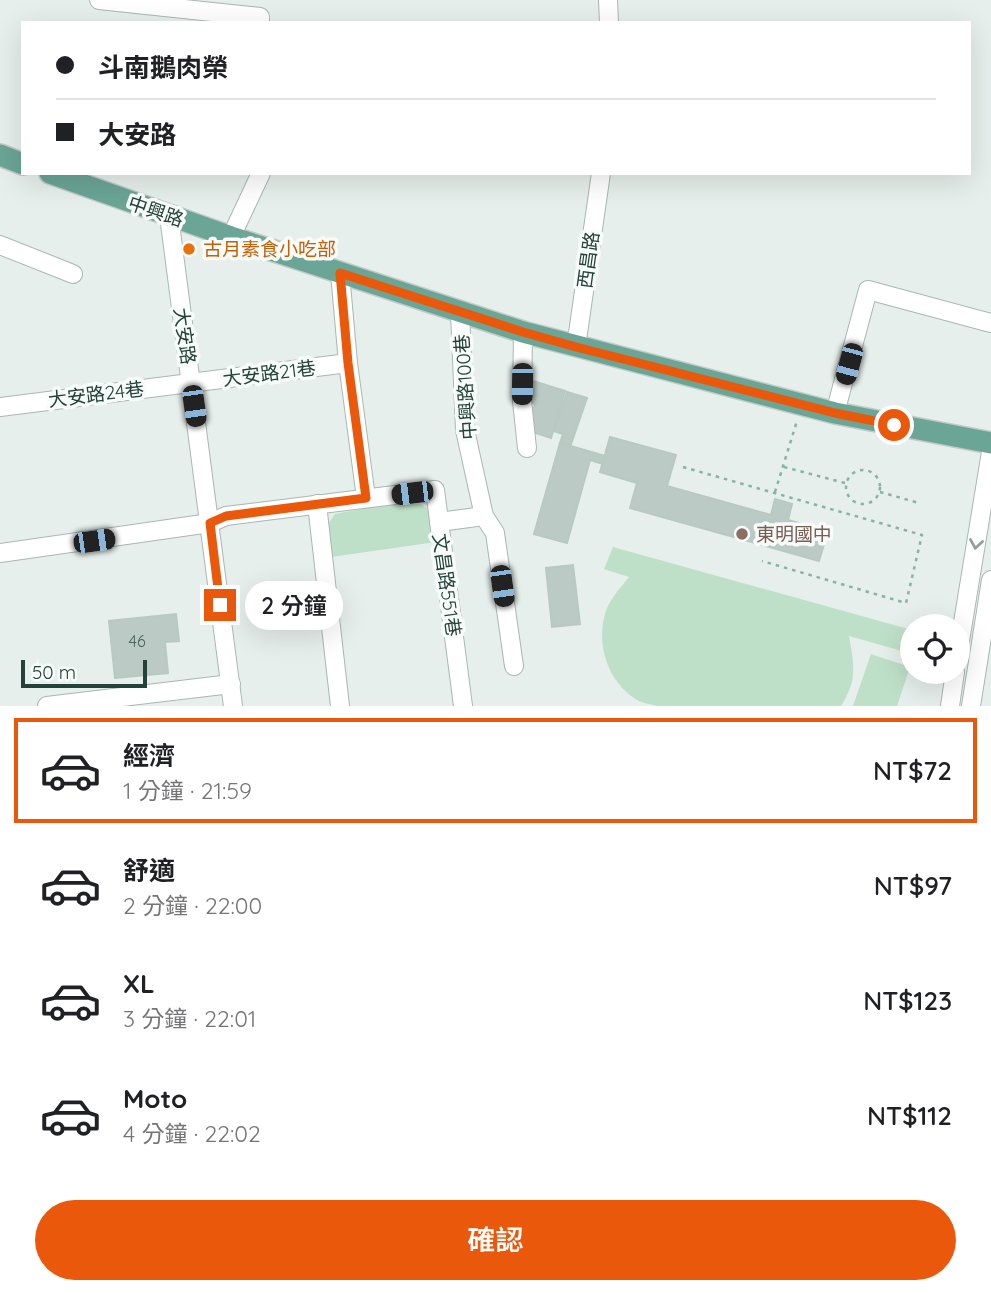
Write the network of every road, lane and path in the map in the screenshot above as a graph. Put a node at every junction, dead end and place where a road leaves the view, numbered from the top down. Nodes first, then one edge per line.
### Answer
1 (99, 0) edge
2 (608, 0) edge
3 (259, 13) edge
4 (609, 21) edge
5 (0, 155) edge
6 (21, 163) edge
7 (56, 175) edge
8 (260, 175) edge
9 (601, 175) edge
10 (169, 216) junction
11 (231, 237) junction
12 (0, 245) edge
13 (340, 273) junction
14 (73, 274) dead end
15 (460, 312) junction
16 (991, 323) edge
17 (523, 332) junction
18 (576, 347) junction
19 (348, 363) junction
20 (191, 382) junction
21 (802, 405) junction
22 (0, 407) edge
23 (835, 413) junction
24 (991, 443) edge
25 (527, 448) dead end
26 (991, 452) edge
27 (683, 467) dead end
28 (784, 467) junction
29 (846, 484) junction
30 (880, 492) junction
31 (774, 493) junction
32 (366, 498) junction
33 (919, 503) dead end
34 (317, 504) junction
35 (484, 516) junction
36 (439, 522) junction
37 (210, 523) junction
38 (0, 554) edge
39 (762, 561) dead end
40 (991, 580) edge
41 (964, 614) edge
42 (987, 629) edge
43 (514, 666) dead end
44 (231, 684) junction
45 (953, 684) edge
46 (47, 706) edge
47 (233, 706) edge
48 (340, 706) edge
49 (463, 706) edge
50 (950, 706) edge
51 (971, 706) edge

1 - 3 street
2 - 4 street
5 - 6 main road
7 - 10 main road, 中興路
8 - 11 street
9 - 18 street, 西昌路
10 - 11 main road, 中興路
10 - 20 street, 大安路
11 - 13 main road, 中興路
12 - 14 street
13 - 15 main road, 中興路
13 - 19 street
15 - 17 main road, 中興路
15 - 35 street, 中興路100巷
16 - 23 street
17 - 18 main road, 中興路
17 - 25 street
18 - 21 main road, 中興路
19 - 20 street, 大安路21巷
19 - 32 street
20 - 22 street, 大安路24巷
20 - 37 street, 大安路
21 - 23 main road, 中興路
21 - 28 path
23 - 24 main road, 中興路
26 -> 41 street
27 - 31 path
28 - 29 path
28 - 31 path
29 - 30 path
29 - 30 path
30 - 33 path
31 - 39 path
32 - 34 street, 文昌路551巷
32 - 36 street, 文昌路551巷
34 - 37 street, 文昌路551巷
34 - 48 street
35 - 36 street
35 - 43 street, 中興路100巷
36 - 49 street, 文昌路551巷
37 - 38 street, 文昌路551巷
37 - 44 street, 大安路
40 - 42 street
42 - 51 street
44 - 46 street
44 - 47 street, 大安路
45 - 50 street

